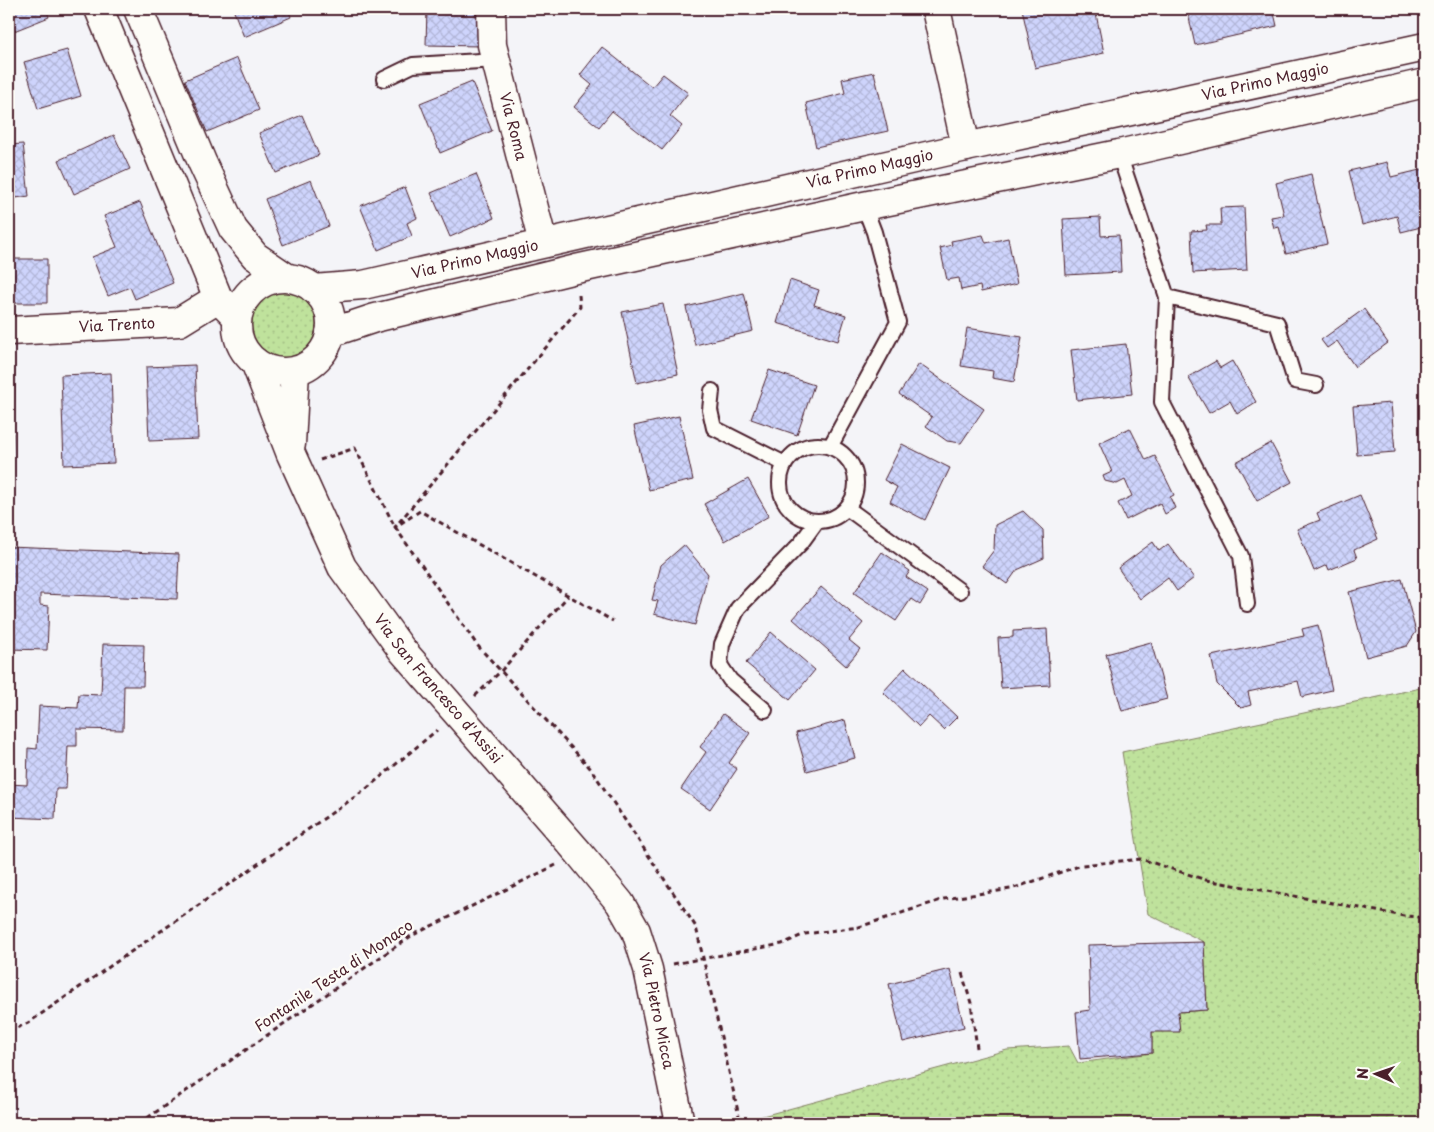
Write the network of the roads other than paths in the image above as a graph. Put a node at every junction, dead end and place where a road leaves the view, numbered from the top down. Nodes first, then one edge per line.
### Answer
1 (99, 9) edge
2 (138, 9) edge
3 (490, 9) edge
4 (936, 9) edge
5 (1425, 48) edge
6 (496, 60) junction
7 (384, 79) dead end
8 (1425, 83) edge
9 (966, 147) junction
10 (1119, 154) junction
11 (864, 206) junction
12 (543, 244) junction
13 (286, 277) junction
14 (314, 289) junction
15 (1167, 297) junction
16 (218, 298) junction
17 (237, 317) junction
18 (9, 331) edge
19 (330, 333) junction
20 (255, 362) junction
21 (295, 371) junction
22 (1316, 385) dead end
23 (712, 391) dead end
24 (830, 447) junction
25 (294, 459) junction
26 (785, 464) junction
27 (847, 508) junction
28 (817, 521) junction
29 (960, 592) dead end
30 (1247, 604) dead end
31 (765, 710) dead end
32 (620, 903) joint
33 (680, 1123) edge

1 - 16 street
2 - 13 street
3 - 6 street, Via Roma
4 - 9 street
5 - 9 street, Via Primo Maggio
6 - 7 lane
6 - 12 street, Via Roma
8 - 10 street
9 - 12 street, Via Primo Maggio
10 - 11 street
10 - 15 lane
11 - 19 street
11 - 24 lane
12 - 14 street, Via Primo Maggio
13 - 14 street
13 - 17 street
14 - 19 street
15 - 22 lane
15 - 30 lane
16 - 17 street
16 - 18 street, Via Trento
17 - 20 street
19 - 21 street
20 - 21 street
20 - 25 street, Via San Francesco d'Assisi
21 - 25 street, Via San Francesco d'Assisi
23 - 26 lane
24 - 26 lane
24 - 27 lane
25 - 32 street, Via San Francesco d'Assisi
26 - 28 lane
27 - 28 lane
27 - 29 lane
28 - 31 lane
32 - 33 street, Via Pietro Micca

